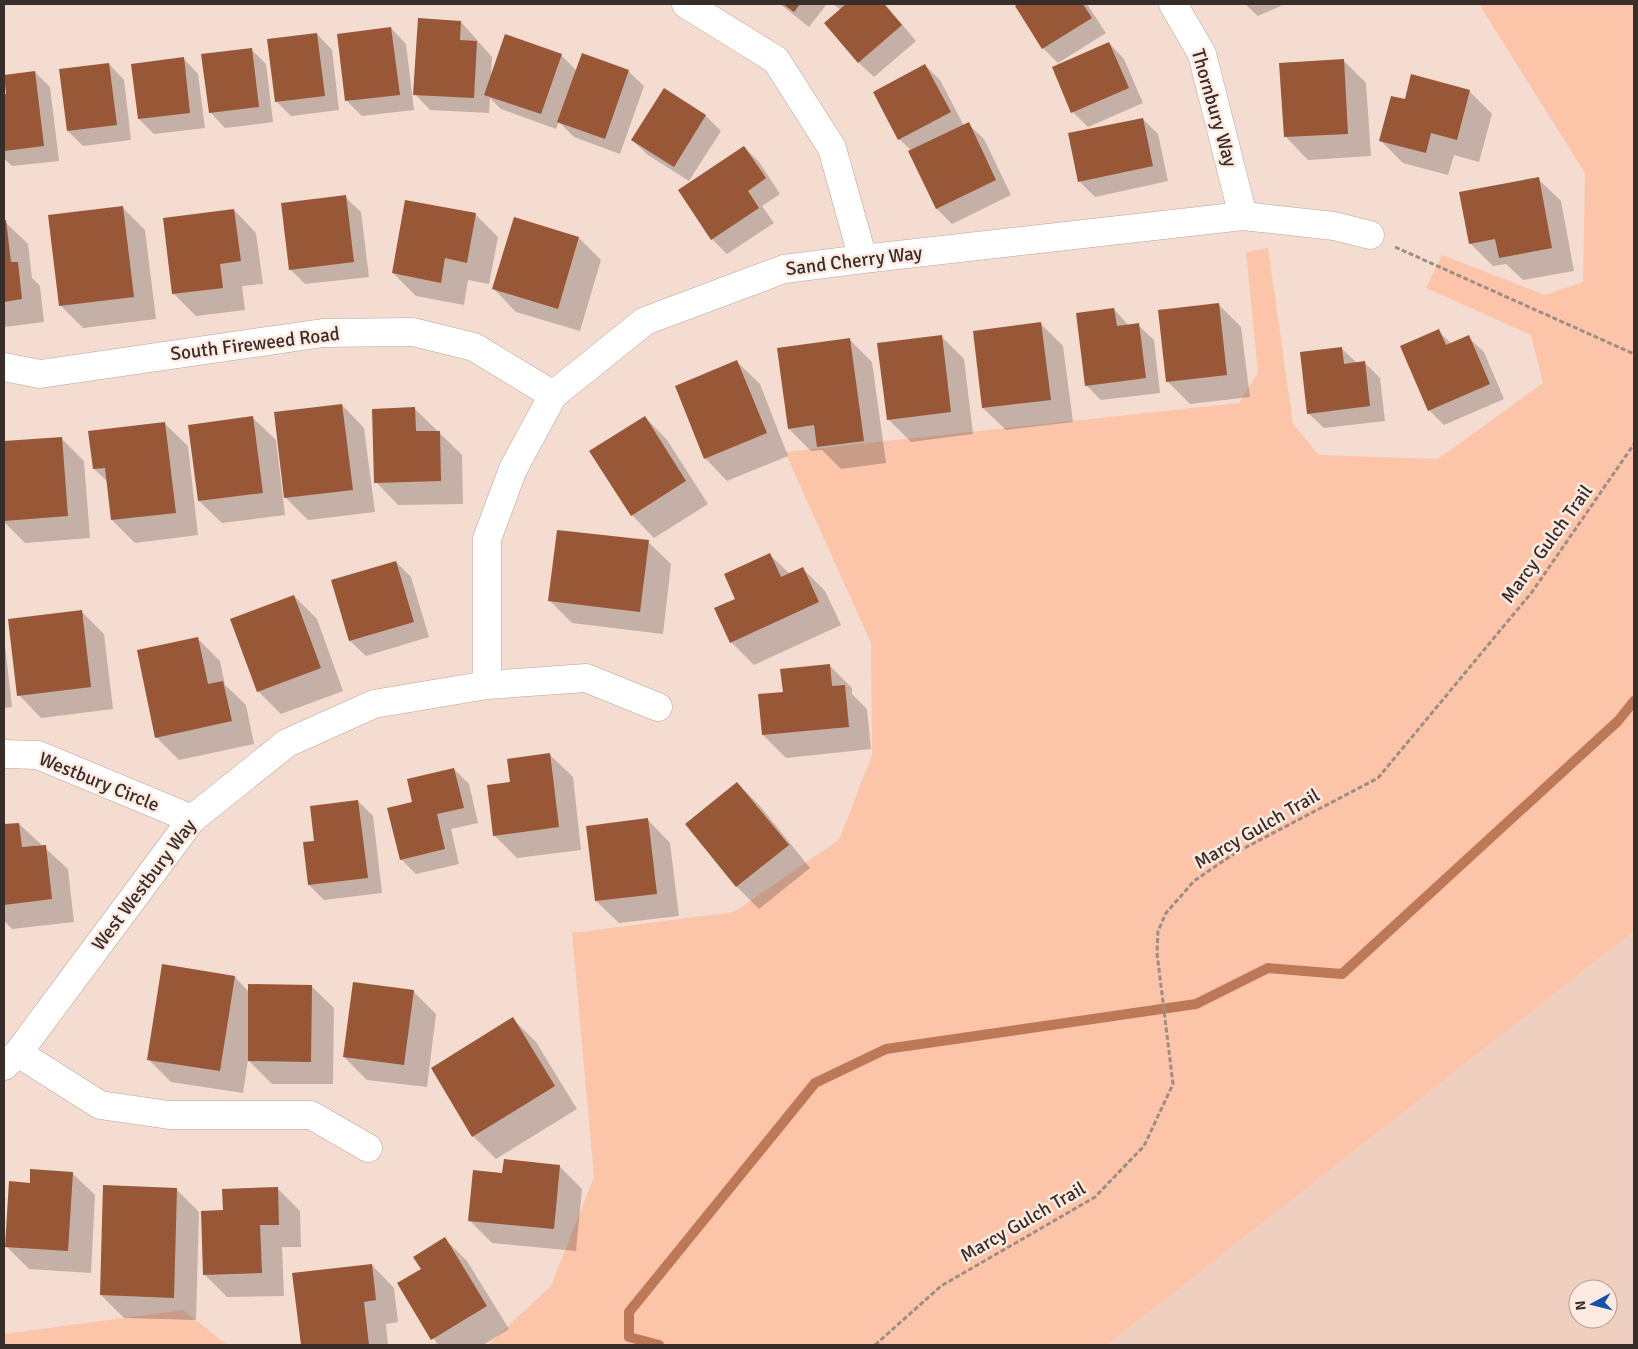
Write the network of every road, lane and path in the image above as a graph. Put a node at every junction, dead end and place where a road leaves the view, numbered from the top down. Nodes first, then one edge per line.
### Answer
1 (686, 4) edge
2 (1174, 4) edge
3 (1243, 216) junction
4 (1370, 235) joint
5 (863, 259) junction
6 (1634, 354) edge
7 (4, 367) edge
8 (552, 395) junction
9 (1634, 444) edge
10 (487, 685) junction
11 (658, 707) dead end
12 (4, 754) edge
13 (192, 819) junction
14 (11, 1059) edge
15 (368, 1148) dead end
16 (875, 1345) edge

1 - 5 street
2 - 3 street, Thornbury Way
3 - 4 street, Sand Cherry Way
3 - 5 street, Sand Cherry Way
4 - 6 path
5 - 8 street, Sand Cherry Way
7 - 8 street, South Fireweed Road
8 - 10 street, Sand Cherry Way
9 - 16 path, Marcy Gulch Trail
10 - 11 street, West Westbury Way
10 - 13 street, West Westbury Way
12 - 13 street, Westbury Circle
13 - 14 street, West Westbury Way
14 - 15 street

